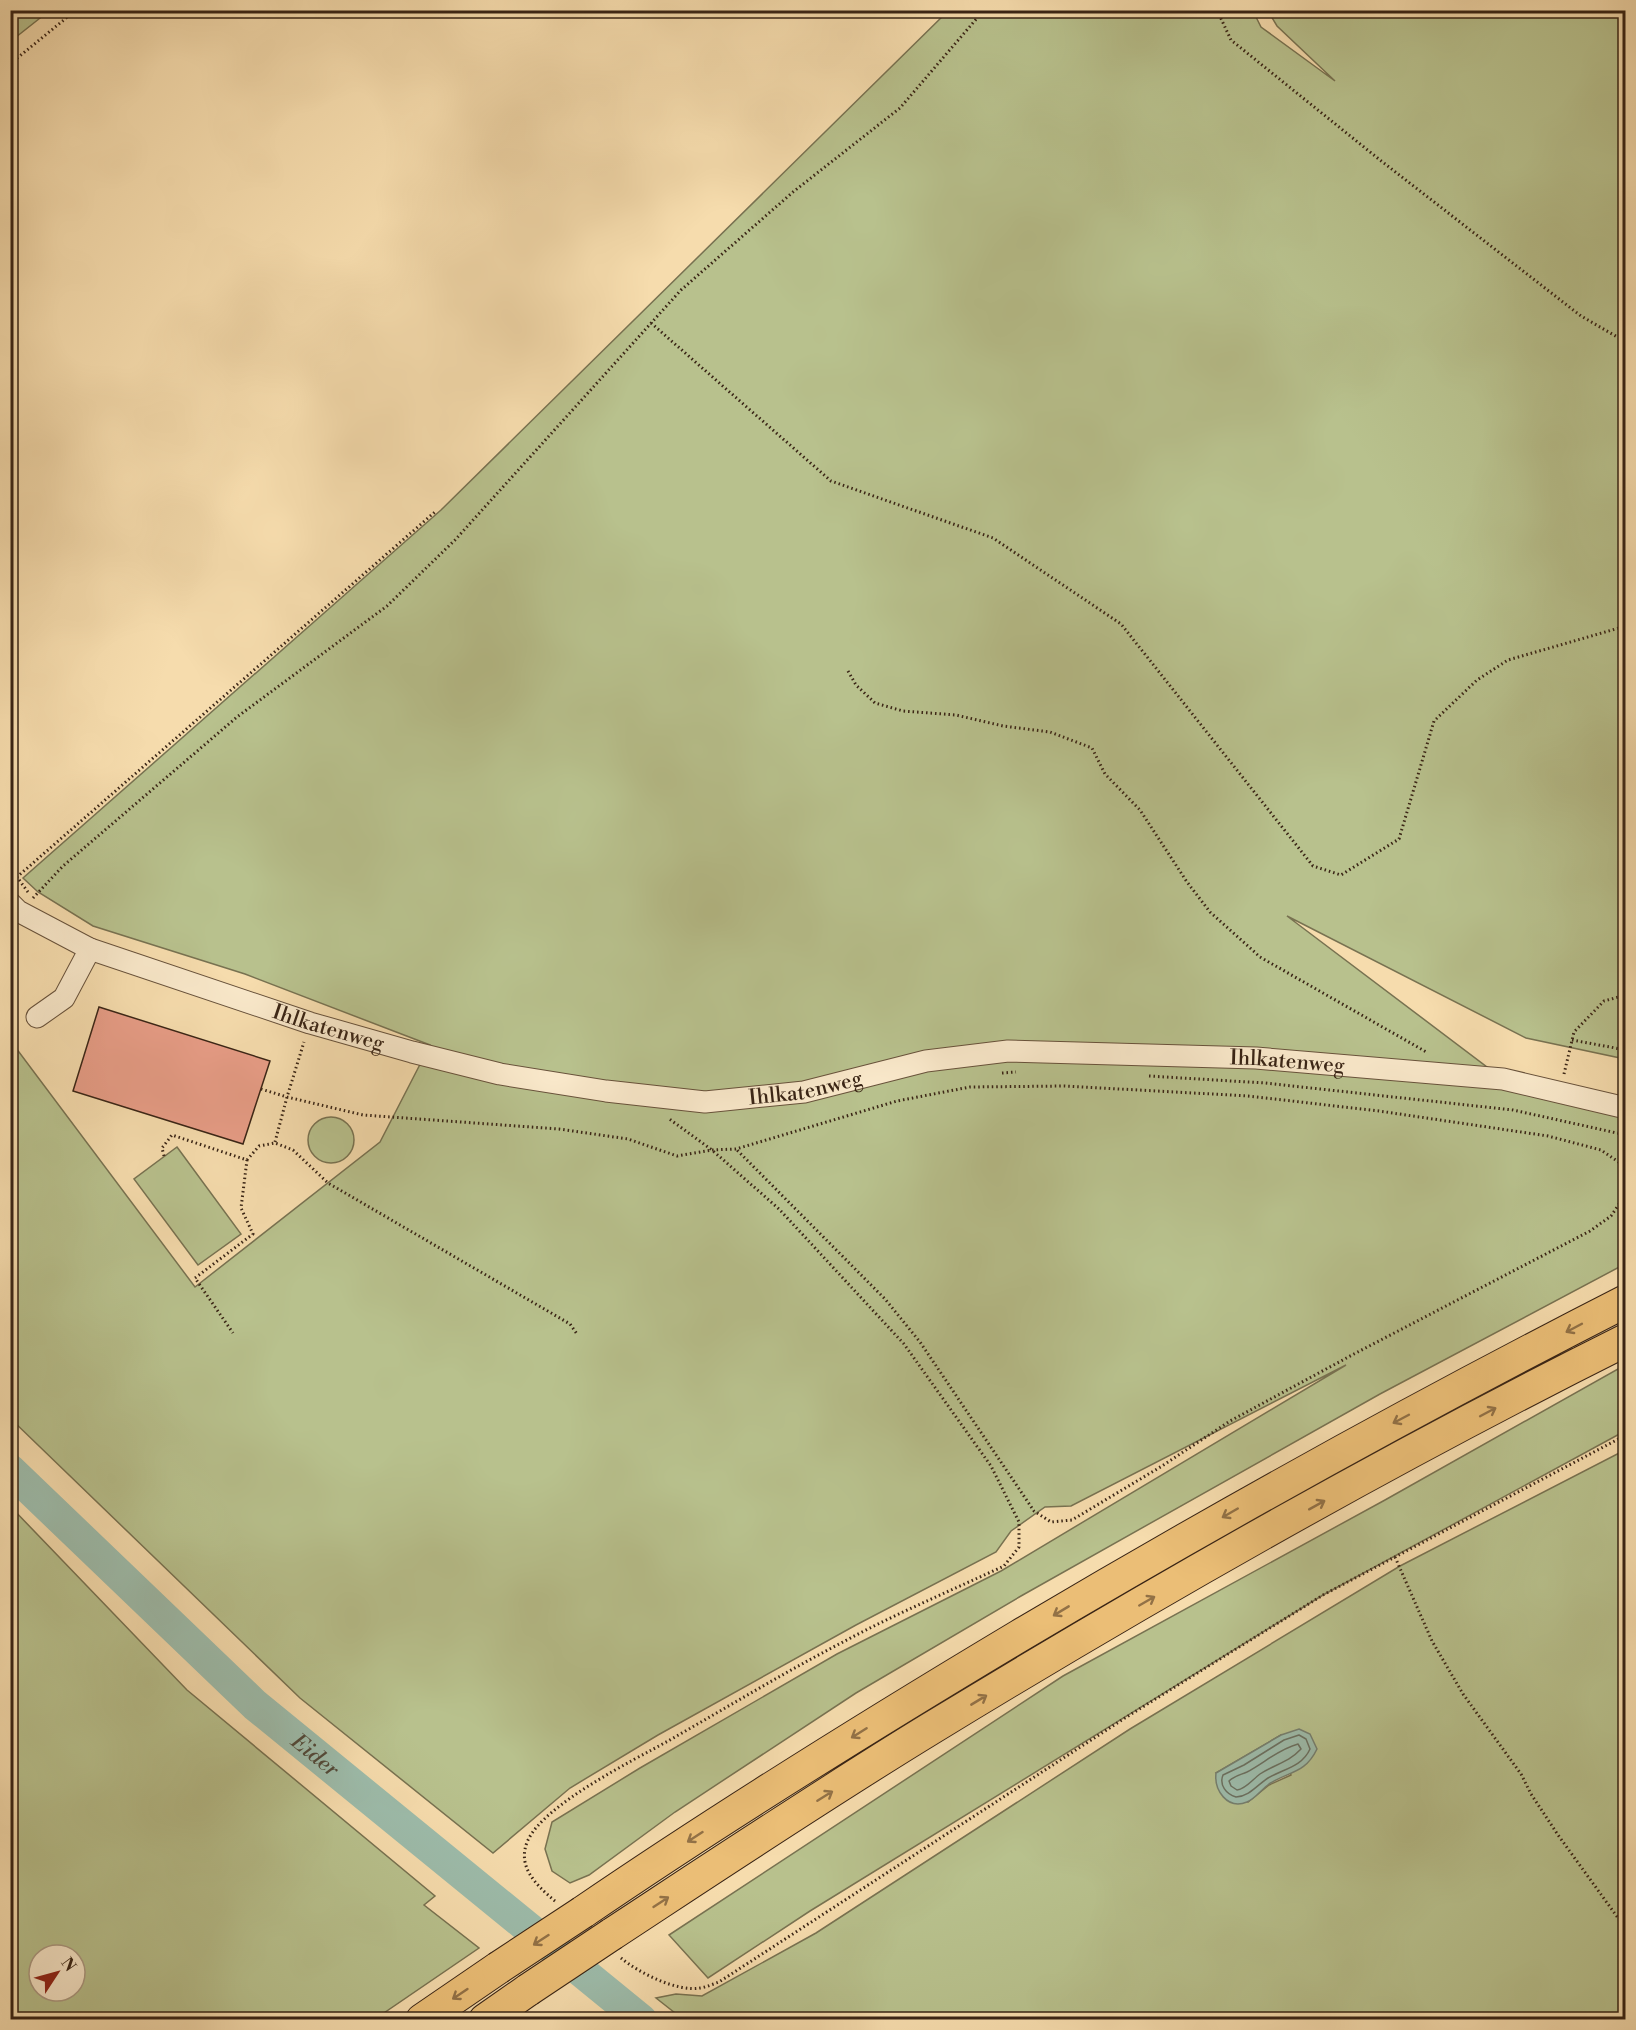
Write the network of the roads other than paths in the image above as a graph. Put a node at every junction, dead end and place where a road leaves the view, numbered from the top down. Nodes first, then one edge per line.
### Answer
1 (10, 903) edge
2 (90, 949) junction
3 (38, 1017) dead end
4 (1626, 1108) edge
5 (1626, 1301) edge
6 (1626, 1340) edge
7 (422, 2019) edge
8 (485, 2019) edge

1 - 2 street, Ihlkatenweg
2 - 3 street
2 - 4 street, Ihlkatenweg
5 -> 7 highway, bridge
8 -> 6 highway, bridge

